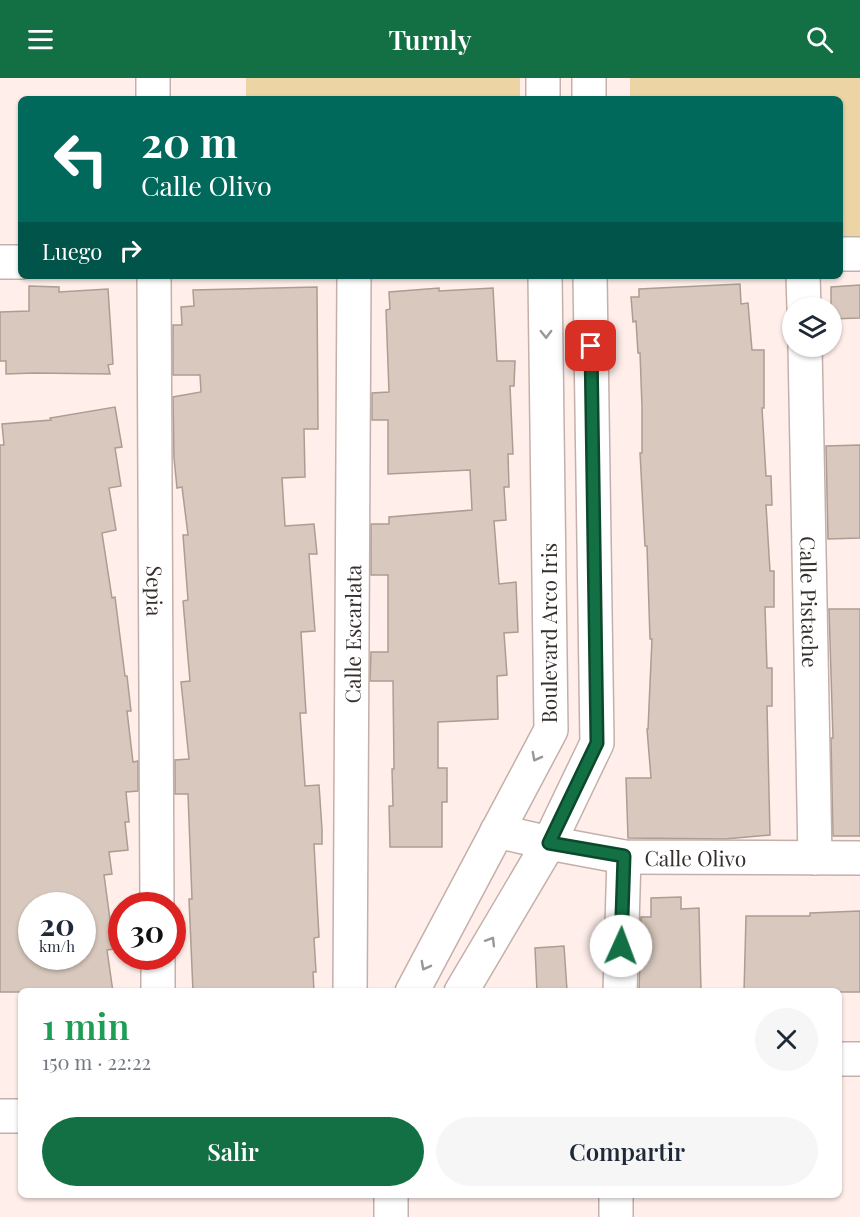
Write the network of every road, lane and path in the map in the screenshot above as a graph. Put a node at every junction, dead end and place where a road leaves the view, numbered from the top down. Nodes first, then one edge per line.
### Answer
1 (153, 78) edge
2 (543, 78) edge
3 (589, 78) edge
4 (153, 96) edge
5 (543, 96) edge
6 (589, 96) edge
7 (843, 254) edge
8 (860, 254) edge
9 (0, 262) edge
10 (18, 262) edge
11 (154, 279) edge
12 (354, 279) edge
13 (546, 279) edge
14 (590, 279) edge
15 (803, 279) edge
16 (804, 297) edge
17 (805, 357) edge
18 (497, 831) junction
19 (549, 843) junction
20 (624, 856) junction
21 (815, 858) junction
22 (860, 858) edge
23 (157, 892) edge
24 (158, 970) edge
25 (158, 988) edge
26 (350, 988) edge
27 (414, 988) edge
28 (463, 988) edge
29 (620, 988) edge
30 (842, 1059) edge
31 (860, 1059) edge
32 (0, 1116) edge
33 (18, 1116) edge
34 (391, 1198) edge
35 (616, 1198) edge
36 (391, 1217) edge
37 (616, 1217) edge

1 - 4 street
2 - 5 street
3 - 6 street
7 - 8 street
9 - 10 street
11 - 23 street, Sepia
12 - 26 street, Calle Escarlata
13 -> 18 street, Boulevard Arco Iris
14 - 19 street
15 - 16 street
17 - 21 street, Calle Pistache
18 - 19 street, Calle Olivo
18 -> 27 street, Boulevard Arco Iris
19 - 20 street, Calle Olivo
28 -> 19 street
20 - 21 street, Calle Olivo
20 - 29 street
21 - 22 street, Calle Olivo
24 - 25 street
30 - 31 street
32 - 33 street
34 - 36 street
35 - 37 street

